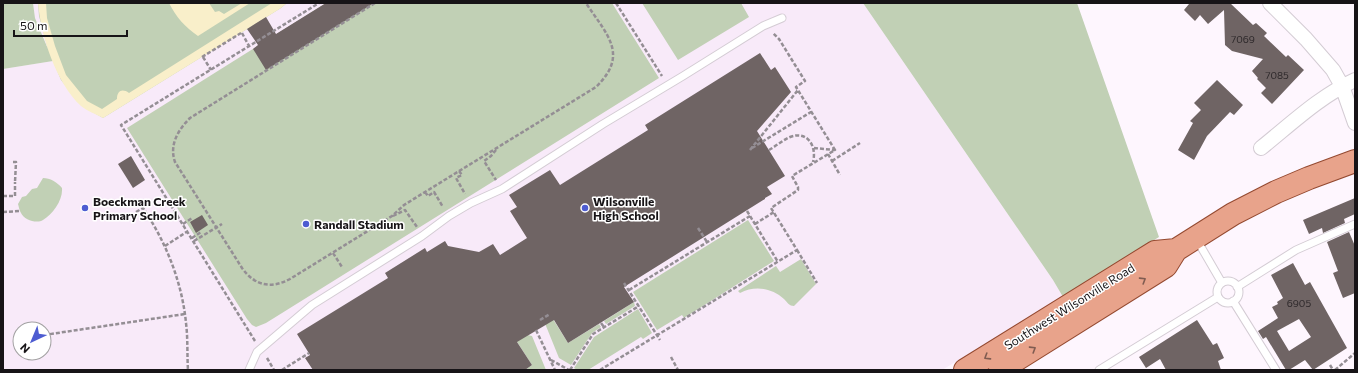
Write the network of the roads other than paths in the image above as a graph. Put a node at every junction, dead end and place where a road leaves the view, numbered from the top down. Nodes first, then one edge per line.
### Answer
1 (1270, 3) edge
2 (782, 18) dead end
3 (1355, 80) edge
4 (1342, 86) junction
5 (1355, 123) edge
6 (1261, 148) dead end
7 (1355, 161) edge
8 (1355, 224) edge
9 (1195, 237) junction
10 (1176, 250) junction
11 (1222, 283) junction
12 (1237, 287) junction
13 (1218, 297) junction
14 (1234, 301) junction
15 (1102, 369) edge
16 (249, 370) edge
17 (965, 370) edge
18 (1000, 370) edge
19 (1276, 370) edge

1 - 4 street
2 - 16 lane
3 - 4 street
4 - 5 street
4 - 6 street
7 - 9 main road, Southwest Wilsonville Road
8 - 12 lane
9 - 10 main road, Southwest Wilsonville Road
9 - 11 lane
10 -> 17 main road, Southwest Wilsonville Road
18 -> 10 main road, Southwest Wilsonville Road
11 - 12 lane
11 - 13 lane
12 - 14 lane
13 - 14 lane
13 - 15 lane
14 - 19 lane

